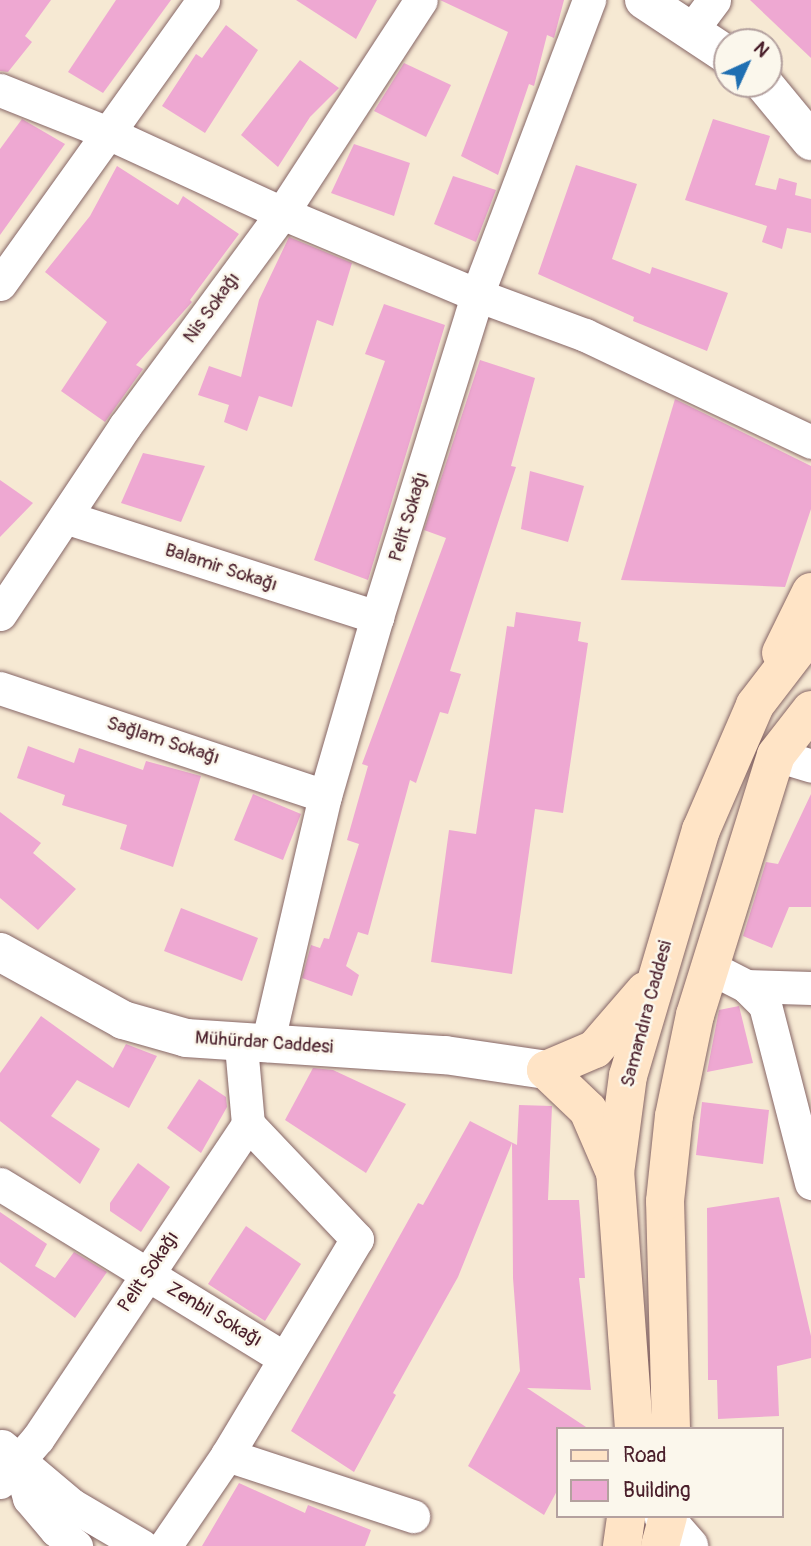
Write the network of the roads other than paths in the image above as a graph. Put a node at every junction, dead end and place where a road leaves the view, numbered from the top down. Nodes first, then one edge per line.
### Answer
1 (203, 0) edge
2 (421, 0) edge
3 (589, 0) edge
4 (644, 0) edge
5 (704, 14) edge
6 (713, 30) edge
7 (0, 90) edge
8 (779, 98) edge
9 (806, 124) edge
10 (108, 133) junction
11 (282, 213) junction
12 (0, 285) edge
13 (477, 295) junction
14 (811, 442) edge
15 (65, 517) junction
16 (811, 592) edge
17 (0, 614) edge
18 (377, 617) junction
19 (811, 632) edge
20 (0, 688) edge
21 (755, 705) junction
22 (811, 710) edge
23 (793, 761) edge
24 (325, 796) junction
25 (2, 958) edge
26 (711, 968) junction
27 (661, 970) junction
28 (746, 986) junction
29 (811, 988) edge
30 (254, 1045) junction
31 (546, 1070) junction
32 (248, 1124) junction
33 (615, 1173) junction
34 (811, 1183) edge
35 (0, 1184) edge
36 (148, 1275) junction
37 (284, 1357) junction
38 (634, 1427) edge
39 (671, 1427) edge
40 (228, 1455) junction
41 (6, 1462) edge
42 (412, 1516) dead end
43 (626, 1518) edge
44 (76, 1546) edge
45 (142, 1546) edge
46 (165, 1546) edge
47 (622, 1546) edge

1 - 10 street
2 - 11 street, Nis Sokağı
3 - 13 street, Pelit Sokağı
4 - 5 street
5 - 6 street
7 - 10 street
8 - 9 street
10 - 11 street
10 - 12 street
11 - 13 street
11 - 15 street, Nis Sokağı
13 - 14 street
13 - 18 street, Pelit Sokağı
15 - 17 street, Nis Sokağı
15 - 18 street, Balamir Sokağı
16 - 21 main road
18 - 24 street, Pelit Sokağı
19 - 21 main road, Samandıra Caddesi
20 - 24 street, Sağlam Sokağı
21 - 27 main road, Samandıra Caddesi
22 - 23 main road
23 - 26 main road
24 - 30 street, Pelit Sokağı
25 - 30 street, Mühürdar Caddesi
26 - 28 street
26 - 39 main road
27 - 31 main road
27 - 33 main road, Samandıra Caddesi
28 - 29 street
28 - 34 street
30 - 31 street, Mühürdar Caddesi
30 - 32 street, Pelit Sokağı
31 - 33 main road
32 - 36 street, Pelit Sokağı
32 - 37 street
33 - 38 main road, Samandıra Caddesi
35 - 36 street, Zenbil Sokağı
36 - 37 street, Zenbil Sokağı
36 - 41 street, Pelit Sokağı
37 - 40 street
40 - 42 street
40 - 46 street
41 - 44 street
41 - 45 street
43 - 47 main road

